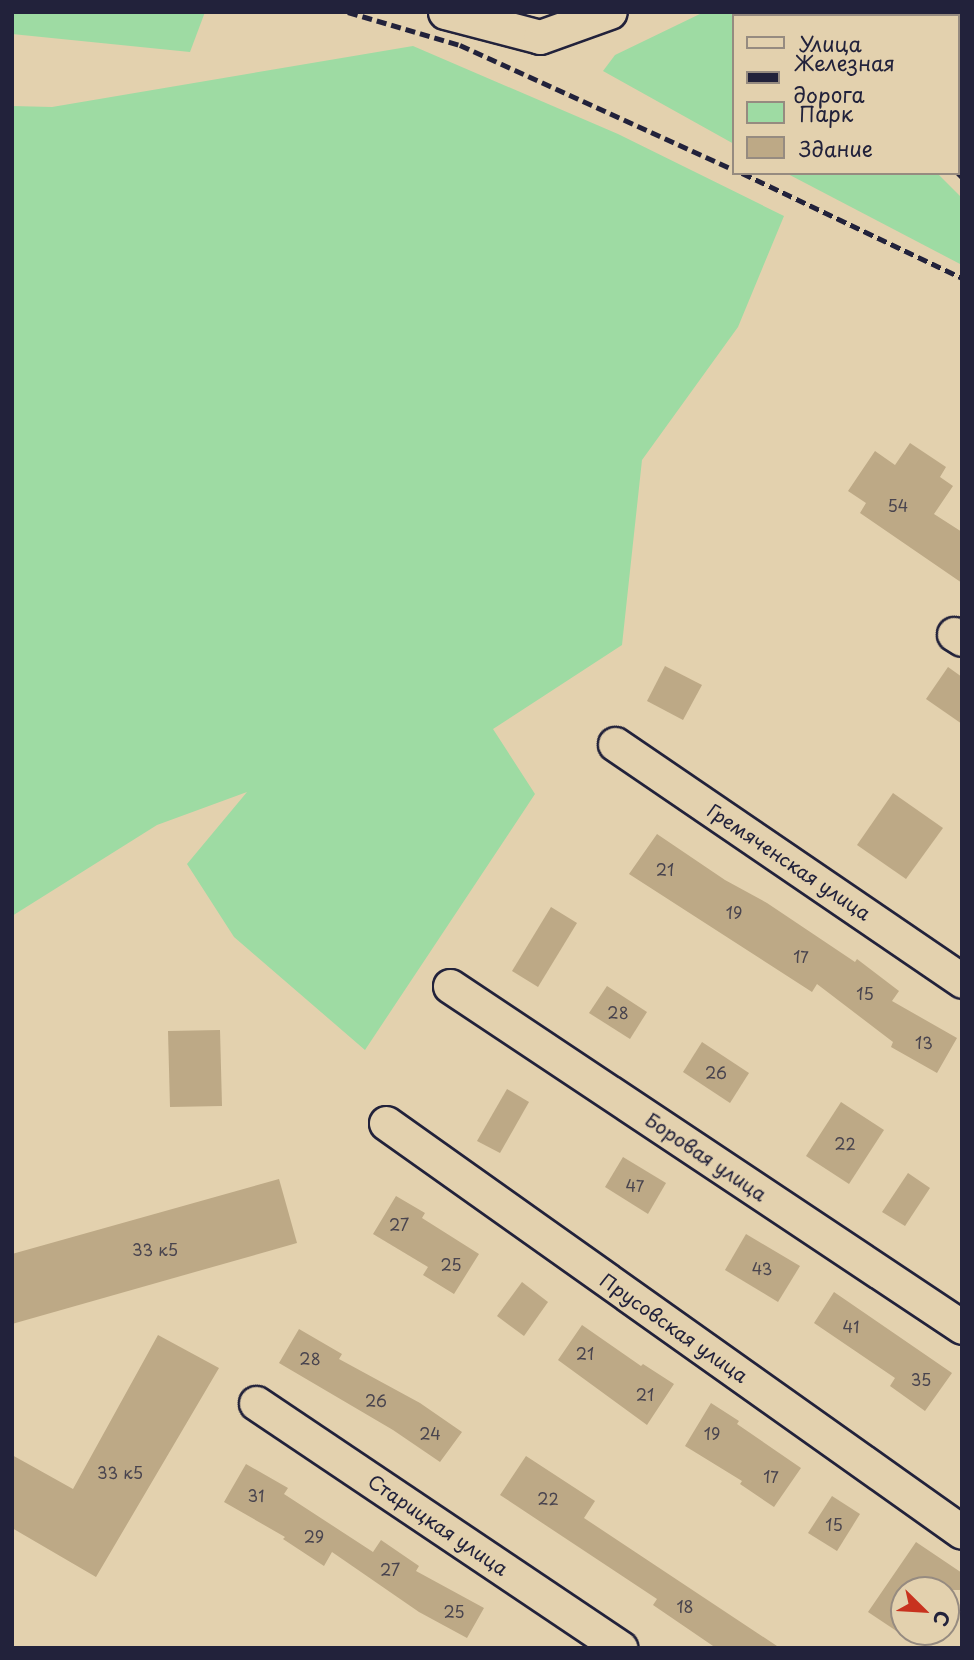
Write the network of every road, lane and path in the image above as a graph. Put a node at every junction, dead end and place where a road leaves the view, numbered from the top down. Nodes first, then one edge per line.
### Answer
1 (445, 12) edge
2 (610, 12) edge
3 (615, 744) dead end
4 (962, 981) edge
5 (450, 986) dead end
6 (386, 1123) dead end
7 (962, 1327) edge
8 (256, 1403) dead end
9 (962, 1532) edge
10 (620, 1648) edge

1 - 2 street
3 - 4 street, Гремяченская улица
5 - 7 street, Боровая улица
6 - 9 street, Прусовская улица
8 - 10 street, Старицкая улица

